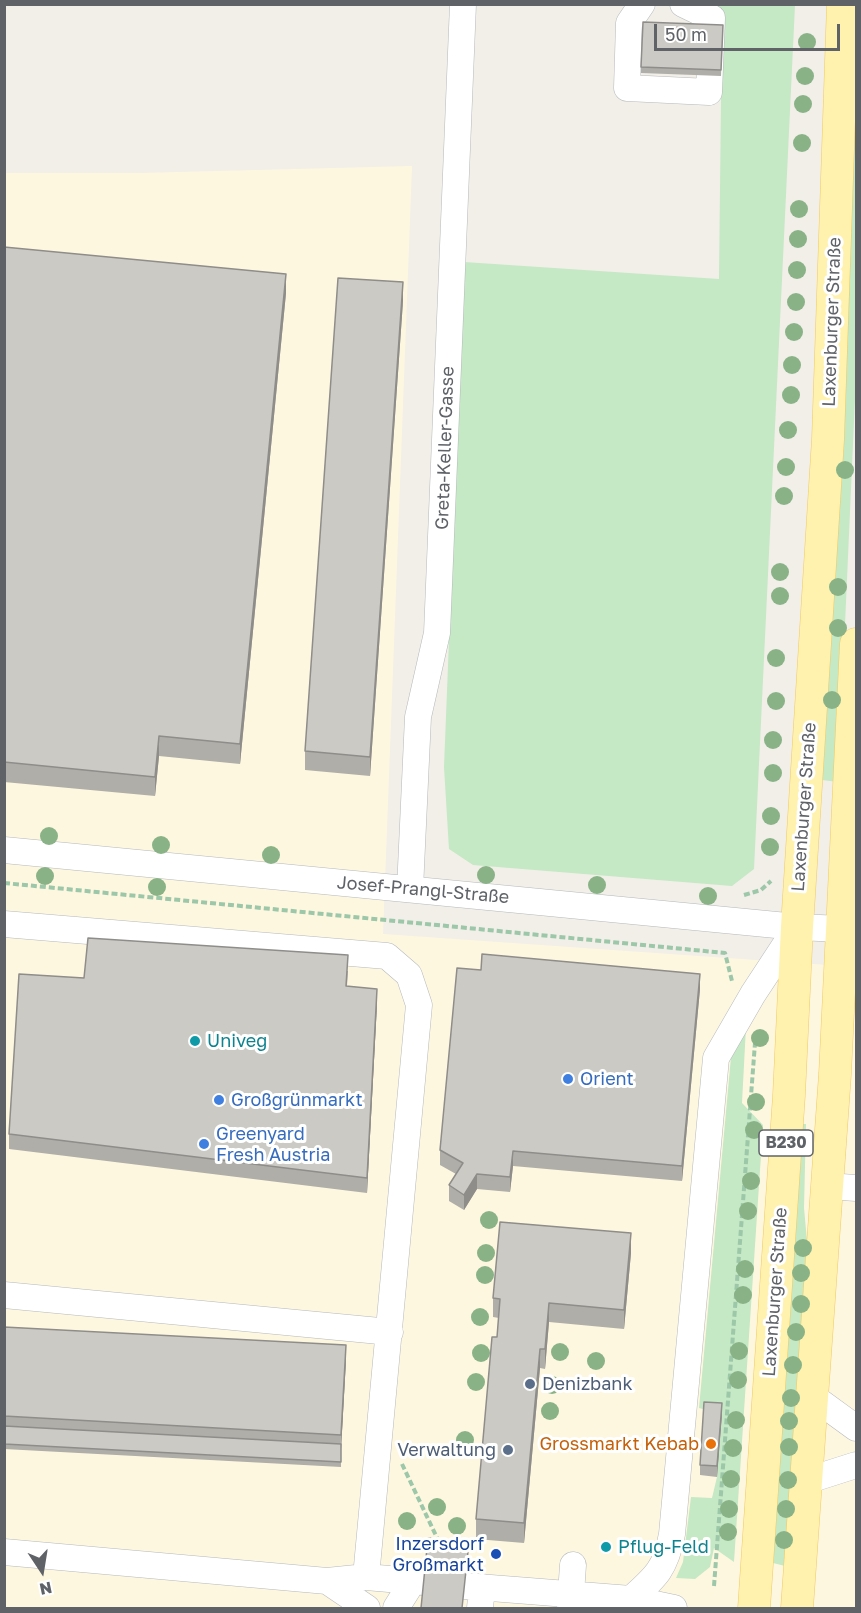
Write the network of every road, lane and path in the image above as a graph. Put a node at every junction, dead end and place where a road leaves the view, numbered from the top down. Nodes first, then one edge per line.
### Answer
1 (463, 4) edge
2 (642, 4) edge
3 (651, 4) edge
4 (843, 4) edge
5 (686, 12) edge
6 (677, 86) junction
7 (856, 644) edge
8 (4, 850) edge
9 (4, 883) edge
10 (410, 890) junction
11 (8, 924) edge
12 (797, 927) junction
13 (842, 929) junction
14 (733, 983) dead end
15 (756, 1034) dead end
16 (841, 1187) edge
17 (4, 1295) edge
18 (390, 1332) junction
19 (812, 1396) junction
20 (856, 1428) edge
21 (400, 1460) dead end
22 (856, 1465) edge
23 (806, 1481) junction
24 (439, 1542) edge
25 (4, 1552) edge
26 (573, 1565) dead end
27 (366, 1578) junction
28 (327, 1581) junction
29 (714, 1586) dead end
30 (476, 1594) edge
31 (630, 1599) junction
32 (570, 1601) edge
33 (367, 1608) edge
34 (396, 1608) edge
35 (674, 1608) edge
36 (754, 1608) edge
37 (797, 1608) edge

1 - 10 street, Greta-Keller-Gasse
2 - 6 street
3 - 6 street
4 - 12 main road, Laxenburger Straße / B230
5 - 6 street
7 - 13 main road, B230
8 - 10 street, Josef-Prangl-Straße
9 - 14 path
10 - 12 street, Josef-Prangl-Straße
11 - 18 street
12 - 13 street, Josef-Prangl-Straße
12 - 31 street
12 - 36 main road, Laxenburger Straße / B230
13 - 16 main road, B230
15 - 29 path
16 - 19 main road, B230
17 - 18 street
18 - 27 street
19 - 20 street
19 - 23 main road, B230
21 - 24 path
22 - 23 street
23 - 37 main road, B230
25 - 28 street
26 - 32 street
27 - 28 street
27 - 34 street
28 - 33 street
30 - 32 street
31 - 32 street
31 - 35 street

